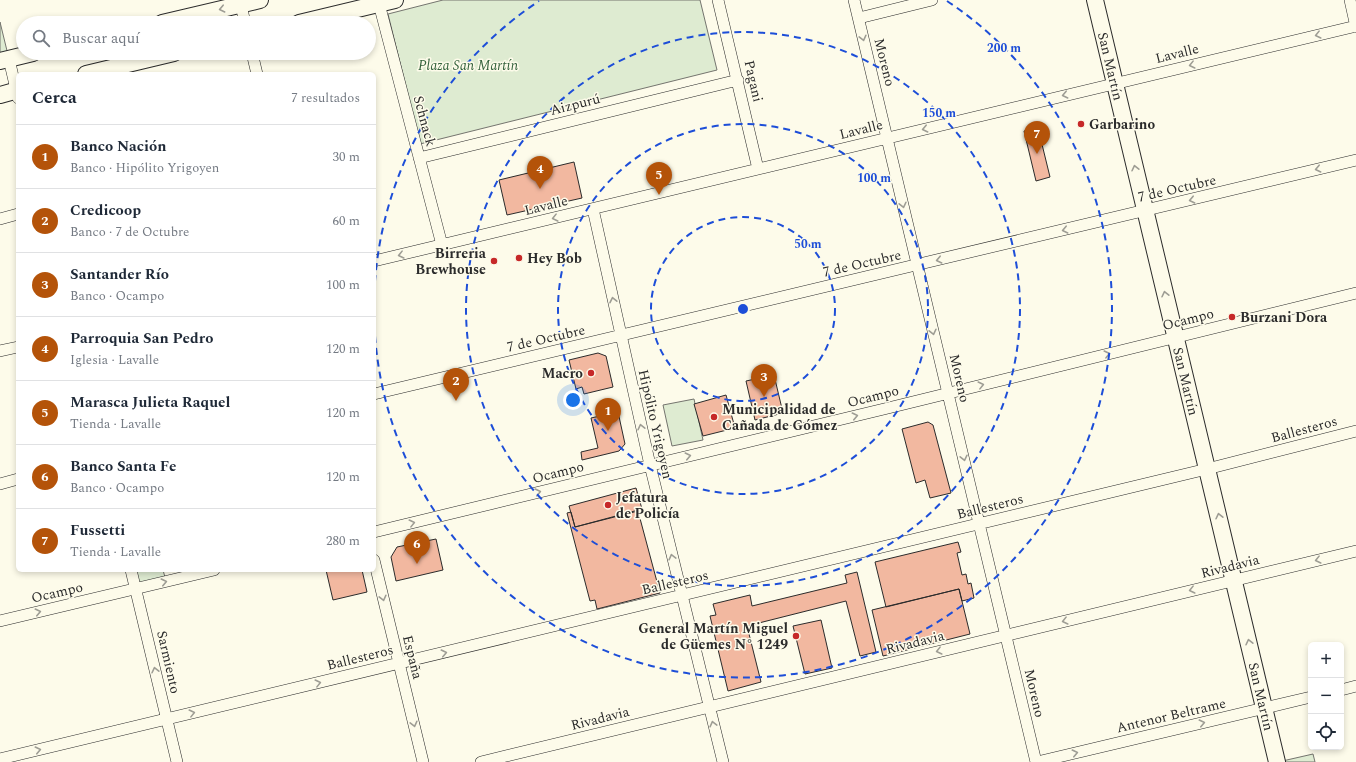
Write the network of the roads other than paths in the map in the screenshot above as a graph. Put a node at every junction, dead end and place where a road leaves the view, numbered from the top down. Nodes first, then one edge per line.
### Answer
1 (260, 0) edge
2 (395, 0) edge
3 (718, 0) edge
4 (854, 0) edge
5 (932, 0) edge
6 (1095, 0) edge
7 (1350, 0) edge
8 (379, 2) edge
9 (240, 5) junction
10 (192, 16) edge
11 (243, 16) edge
12 (326, 16) edge
13 (858, 18) junction
14 (1356, 26) edge
15 (16, 57) edge
16 (4, 60) edge
17 (145, 60) edge
18 (254, 60) edge
19 (94, 72) edge
20 (257, 72) edge
21 (738, 80) junction
22 (1115, 84) junction
23 (16, 90) edge
24 (16, 93) edge
25 (0, 95) edge
26 (887, 138) junction
27 (419, 158) junction
28 (1356, 160) edge
29 (758, 169) junction
30 (593, 209) junction
31 (1145, 211) junction
32 (16, 215) edge
33 (0, 219) edge
34 (442, 245) junction
35 (376, 261) edge
36 (918, 265) junction
37 (1356, 293) edge
38 (621, 336) junction
39 (1176, 338) junction
40 (16, 347) edge
41 (0, 351) edge
42 (376, 394) edge
43 (948, 394) junction
44 (1356, 431) edge
45 (650, 465) junction
46 (1207, 470) junction
47 (16, 480) edge
48 (0, 484) edge
49 (980, 524) junction
50 (376, 532) edge
51 (1356, 551) edge
52 (376, 568) edge
53 (132, 572) edge
54 (206, 572) edge
55 (1234, 580) junction
56 (136, 589) junction
57 (682, 596) junction
58 (0, 621) edge
59 (1006, 635) junction
60 (399, 664) junction
61 (1356, 686) edge
62 (1344, 689) edge
63 (1308, 698) edge
64 (709, 707) junction
65 (1264, 708) junction
66 (167, 719) junction
67 (0, 759) edge
68 (177, 762) edge
69 (423, 762) edge
70 (481, 762) edge
71 (723, 762) edge
72 (1037, 762) edge
73 (1278, 762) edge

1 - 9 main road
2 - 8 main road
3 - 21 street, Pagani
4 - 13 street, Moreno
5 - 13 street
6 - 22 main road, San Martín
7 - 14 street
8 - 12 main road
8 - 27 street, Schnack
9 -> 10 main road
9 - 11 street
13 -> 26 street, Moreno
14 -> 22 street, Lavalle
15 - 16 main road
16 - 23 street
17 - 19 main road
18 - 20 street
21 - 27 street, Aizpurú
21 - 29 street, Pagani
22 -> 26 street, Lavalle
31 -> 22 main road, San Martín
24 - 25 main road
26 - 29 street, Lavalle
26 -> 36 street, Moreno
27 - 34 street, Schnack
28 -> 31 street, 7 de Octubre
29 - 30 street, Lavalle
30 -> 34 street, Lavalle
38 -> 30 street, Hipólito Yrigoyen
31 -> 36 street, 7 de Octubre
39 -> 31 main road, San Martín
32 - 33 street
34 -> 35 street, Lavalle
36 - 38 street, 7 de Octubre
36 -> 43 street, Moreno
37 - 39 street, Ocampo
38 - 42 street, 7 de Octubre
45 -> 38 street, Hipólito Yrigoyen
43 -> 39 street, Ocampo
39 - 46 main road, San Martín
40 - 41 street
45 -> 43 street, Ocampo
43 -> 49 street, Moreno
44 - 46 street, Ballesteros
50 -> 45 street, Ocampo
57 -> 45 street, Hipólito Yrigoyen
46 - 49 street, Ballesteros
55 -> 46 main road, San Martín
47 - 48 street
49 - 57 street, Ballesteros
49 - 59 street, Moreno
51 -> 55 street, Rivadavia
52 -> 60 street, España
53 - 56 street, Sarmiento
56 -> 54 street, Ocampo
55 -> 59 street, Rivadavia
65 -> 55 main road, San Martín
58 -> 56 street, Ocampo
66 -> 56 street, Sarmiento
60 -> 57 street, Ballesteros
57 - 64 street, Hipólito Yrigoyen
59 -> 64 street, Rivadavia
59 - 72 street, Moreno
66 -> 60 street, Ballesteros
60 -> 69 street, España
61 - 62 street
63 - 65 street, Antenor Beltrame
64 - 70 street, Rivadavia
71 -> 64 street, Hipólito Yrigoyen
72 -> 65 street, Antenor Beltrame
65 - 73 main road, San Martín
67 -> 66 street, Ballesteros
66 - 68 street, Sarmiento

